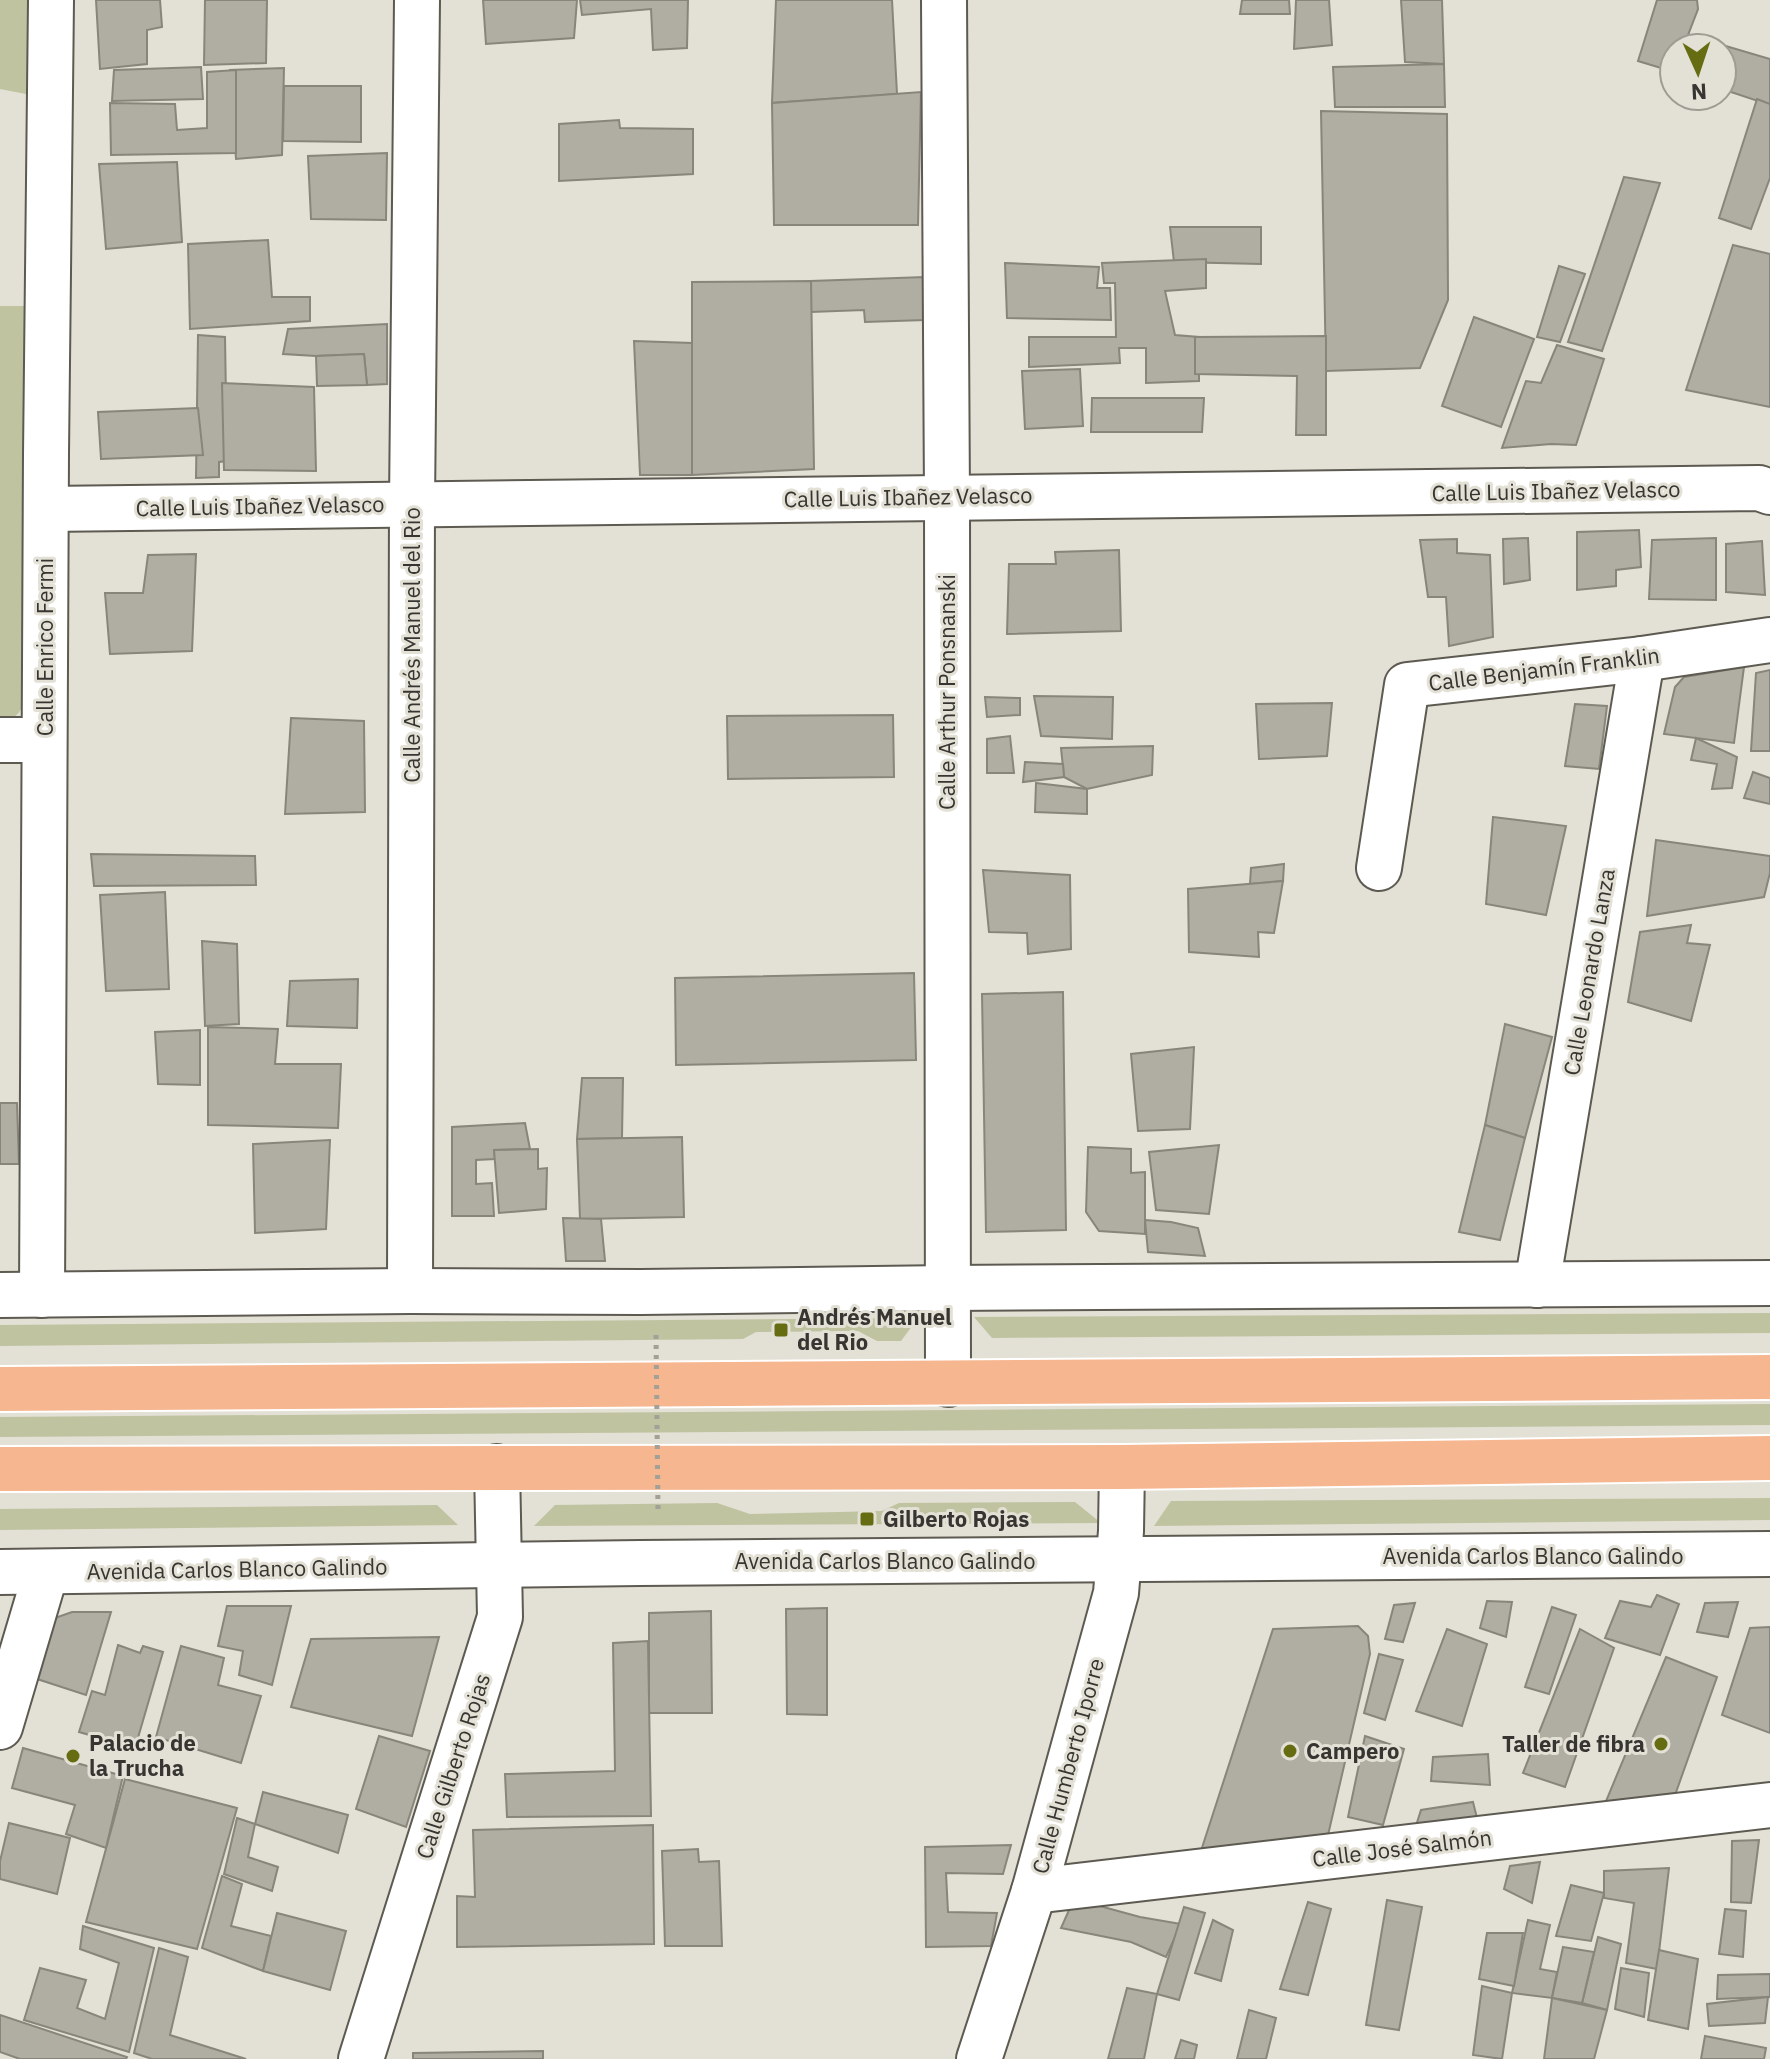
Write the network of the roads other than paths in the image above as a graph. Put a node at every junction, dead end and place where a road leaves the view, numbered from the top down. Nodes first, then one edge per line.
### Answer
1 (51, 0) edge
2 (417, 0) edge
3 (944, 0) edge
4 (1770, 492) edge
5 (947, 497) junction
6 (412, 504) junction
7 (46, 509) junction
8 (1770, 640) edge
9 (1642, 659) junction
10 (0, 740) edge
11 (44, 740) junction
12 (1379, 868) dead end
13 (1770, 1283) edge
14 (1537, 1285) junction
15 (948, 1288) junction
16 (410, 1291) junction
17 (21, 1295) edge
18 (1770, 1377) edge
19 (948, 1384) junction
20 (0, 1389) edge
21 (1770, 1458) edge
22 (497, 1467) junction
23 (1122, 1467) junction
24 (0, 1469) edge
25 (1770, 1554) edge
26 (1119, 1560) junction
27 (499, 1566) junction
28 (0, 1572) edge
29 (46, 1572) junction
30 (0, 1727) edge
31 (1770, 1805) edge
32 (1034, 1891) junction
33 (361, 2059) edge
34 (979, 2059) edge

1 - 7 street, Calle Enrico Fermi
2 - 6 street, Calle Andrés Manuel del Rio
3 - 5 street, Calle Arthur Ponsnanski
4 - 5 street, Calle Luis Ibañez Velasco
5 - 6 street, Calle Luis Ibañez Velasco
5 - 15 street, Calle Arthur Ponsnanski
6 - 7 street, Calle Luis Ibañez Velasco
6 - 16 street, Calle Andrés Manuel del Rio
7 - 11 street, Calle Enrico Fermi
8 - 9 street, Calle Benjamín Franklin
9 - 12 street, Calle Benjamín Franklin
9 - 14 street, Calle Leonardo Lanza
10 - 11 street
11 - 17 street, Calle Enrico Fermi
13 - 14 street
14 - 15 street
15 - 16 street
15 - 19 street, Calle Arthur Ponsnanski
16 - 17 street
18 - 19 highway
19 - 20 highway
21 - 23 highway
22 - 23 highway
22 - 24 highway
22 - 27 street, Calle Gilberto Rojas
23 - 26 street, Calle Humberto Iporre
25 - 26 street, Avenida Carlos Blanco Galindo
26 - 27 street, Avenida Carlos Blanco Galindo
26 - 32 street, Calle Humberto Iporre
27 - 29 street, Avenida Carlos Blanco Galindo
27 - 33 street, Calle Gilberto Rojas
28 - 29 street, Avenida Carlos Blanco Galindo
29 - 30 street
31 - 32 street, Calle José Salmón
32 - 34 street, Calle Humberto Iporre

